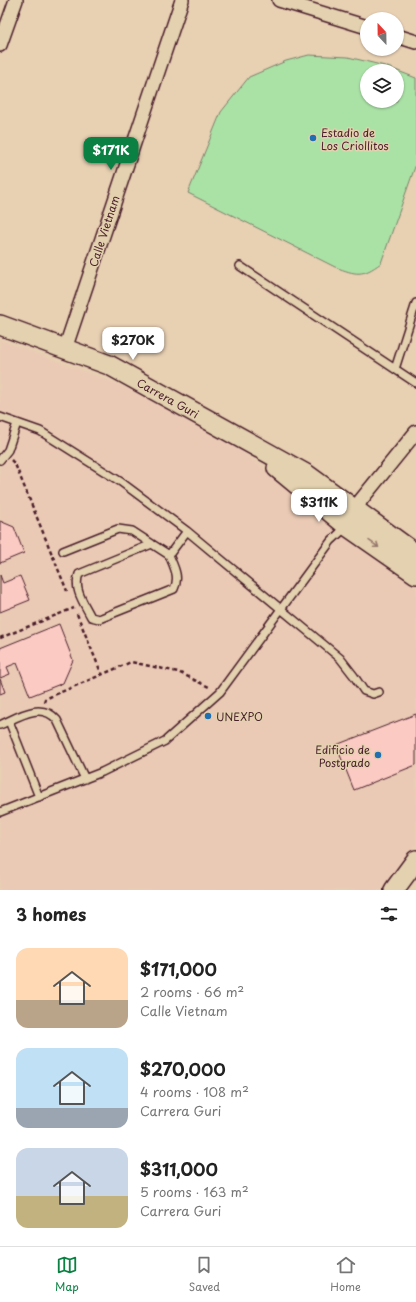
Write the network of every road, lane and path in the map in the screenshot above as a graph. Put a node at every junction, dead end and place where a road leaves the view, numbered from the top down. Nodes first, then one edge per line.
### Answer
1 (16, 0) edge
2 (182, 0) edge
3 (279, 0) edge
4 (360, 25) edge
5 (404, 38) edge
6 (416, 42) edge
7 (0, 45) edge
8 (240, 266) dead end
9 (416, 303) edge
10 (0, 325) edge
11 (65, 349) junction
12 (395, 369) junction
13 (416, 383) edge
14 (0, 417) edge
15 (17, 423) junction
16 (416, 432) edge
17 (3, 457) edge
18 (351, 518) junction
19 (187, 531) junction
20 (152, 544) junction
21 (63, 551) dead end
22 (416, 554) edge
23 (169, 555) junction
24 (416, 574) edge
25 (69, 596) dead end
26 (72, 602) dead end
27 (74, 608) junction
28 (282, 610) junction
29 (0, 638) edge
30 (102, 675) junction
31 (220, 692) junction
32 (379, 692) dead end
33 (40, 711) junction
34 (9, 721) junction
35 (0, 725) edge
36 (84, 779) junction
37 (39, 797) junction
38 (0, 812) edge
39 (416, 860) edge
40 (394, 890) edge

1 - 7 street
2 - 11 street, Calle Vietnam
3 - 4 street
5 - 6 street
8 - 12 lane
9 - 12 lane
10 - 11 street, Carrera Guri
11 - 18 street, Carrera Guri
12 - 13 lane
14 - 15 lane
15 - 17 lane
15 - 19 lane
16 - 18 street
17 - 25 path
18 - 22 street, Carrera Guri
18 -> 24 street, Carrera Guri
18 - 28 lane
19 - 23 lane
19 - 28 lane
20 - 21 lane
20 - 23 lane
20 - 23 lane
26 - 27 path
27 - 29 path
27 - 30 path
28 - 31 lane
28 - 32 lane
30 - 31 path
30 - 33 path
31 - 36 lane
33 - 34 lane
33 - 36 lane
34 - 35 lane
34 - 37 lane
36 - 37 lane
37 - 38 lane
39 - 40 street

